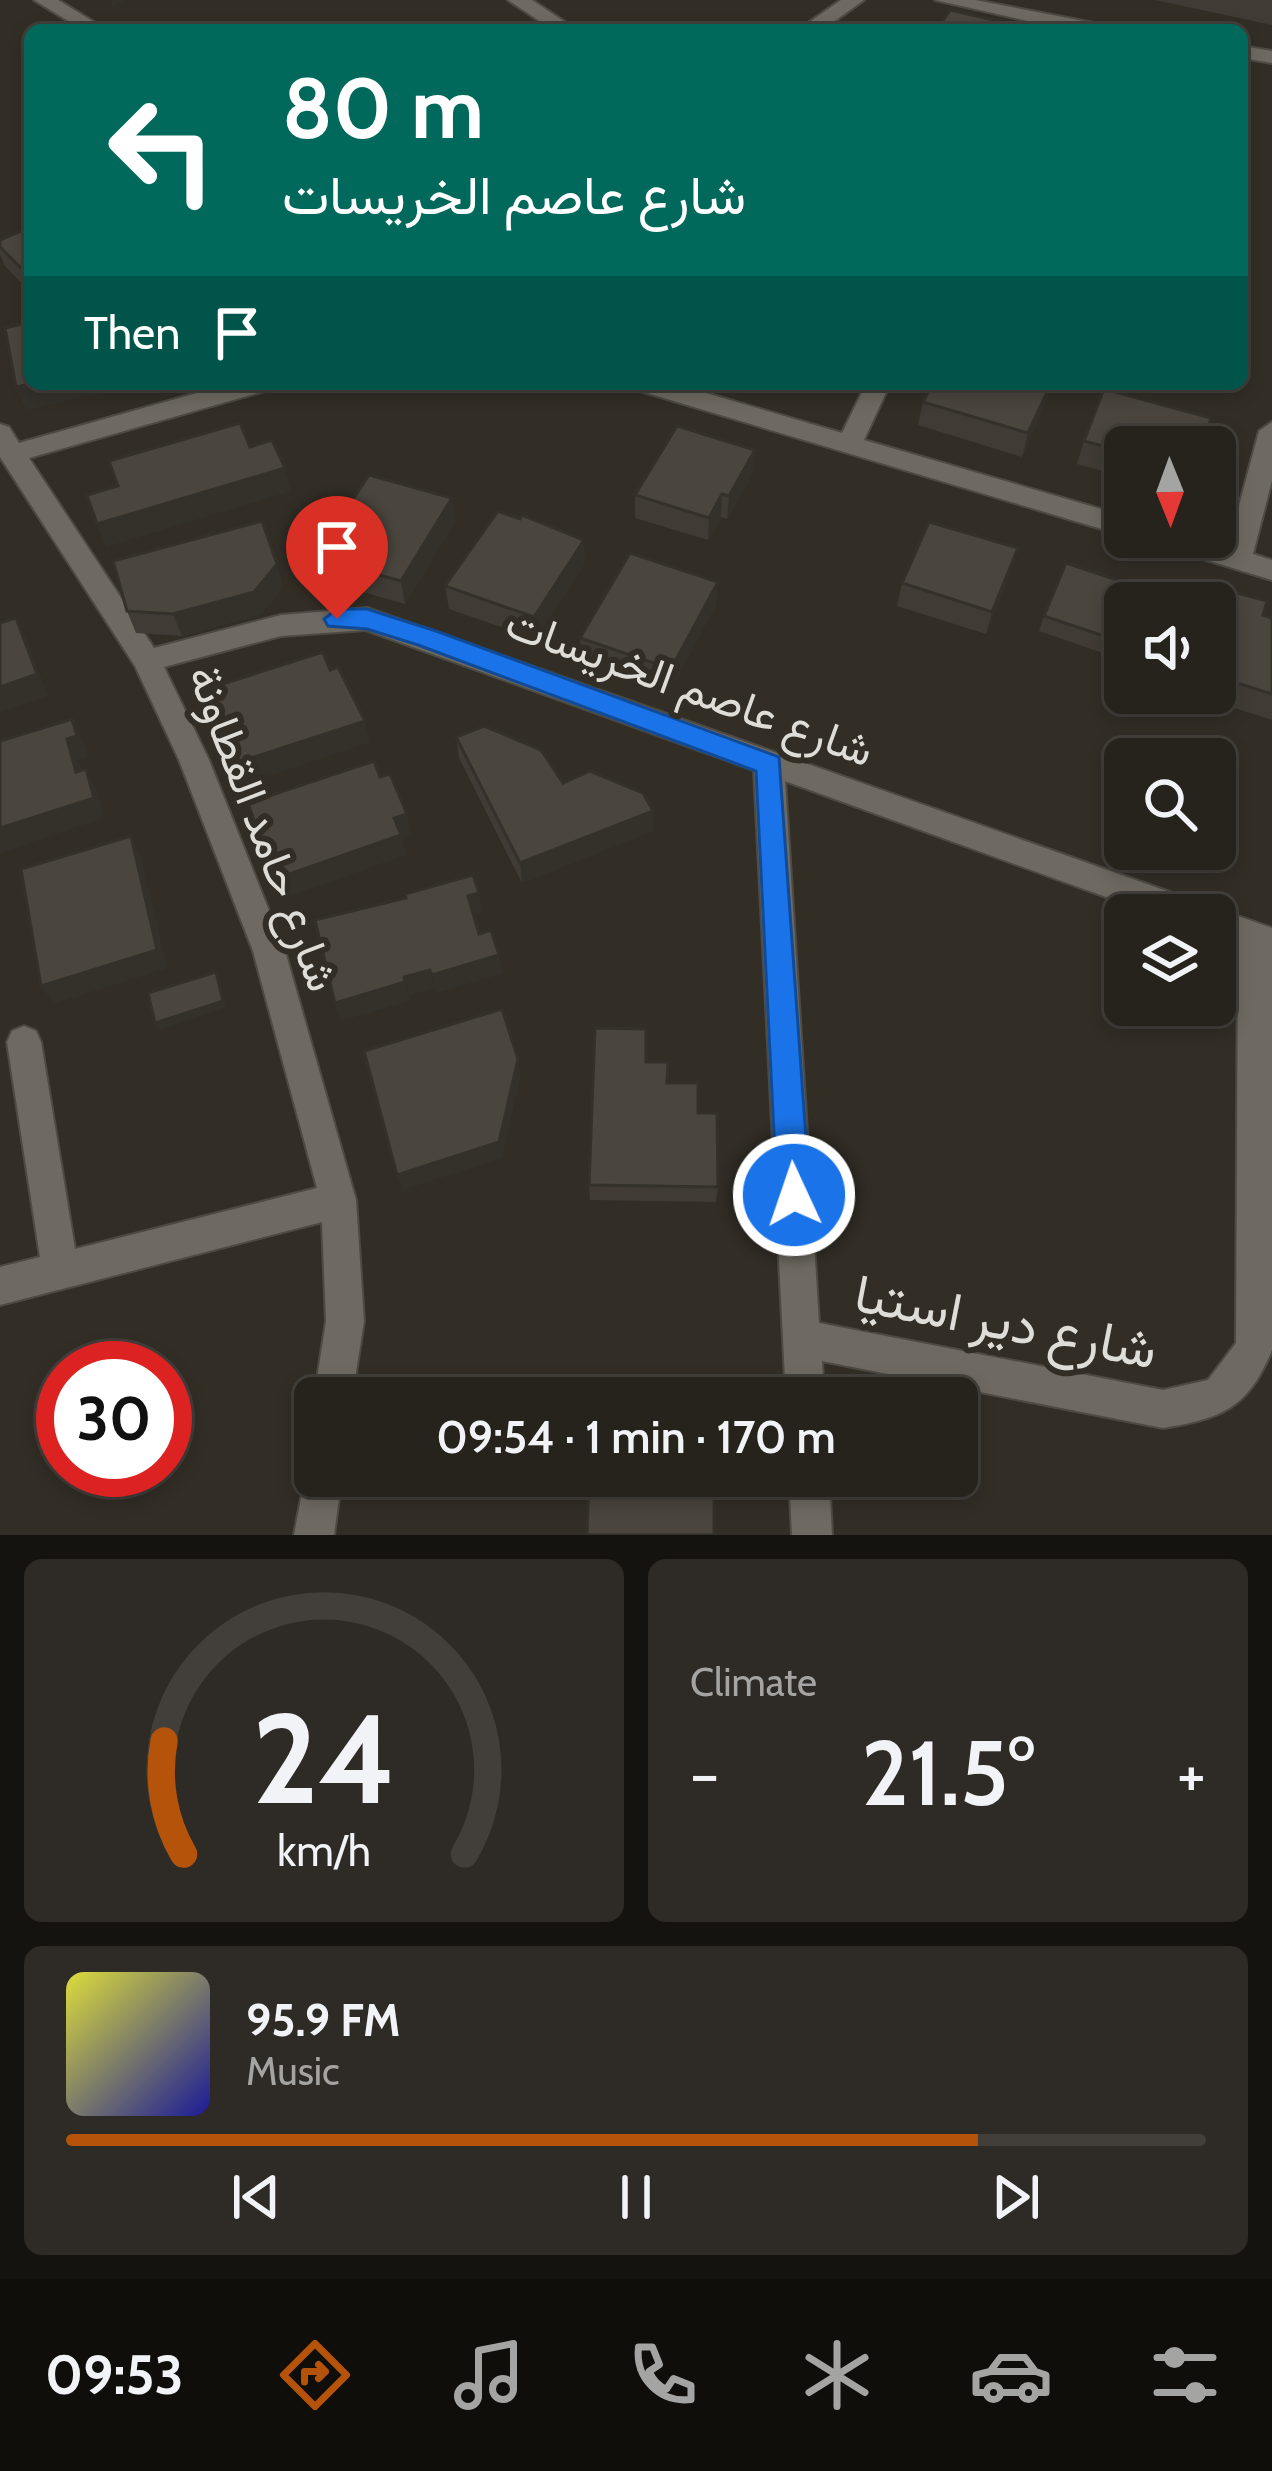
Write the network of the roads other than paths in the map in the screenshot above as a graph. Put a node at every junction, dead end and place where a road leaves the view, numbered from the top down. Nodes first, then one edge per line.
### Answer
1 (44, 0) edge
2 (518, 0) edge
3 (854, 0) edge
4 (945, 0) edge
5 (87, 24) edge
6 (558, 24) edge
7 (817, 24) edge
8 (1039, 24) edge
9 (234, 390) edge
10 (667, 390) edge
11 (875, 390) edge
12 (1272, 431) edge
13 (850, 443) junction
14 (5, 444) edge
15 (1104, 520) edge
16 (1231, 558) edge
17 (1238, 560) junction
18 (1272, 570) edge
19 (147, 661) junction
20 (769, 764) junction
21 (1136, 894) edge
22 (1263, 939) edge
23 (24, 1042) dead end
24 (338, 1200) junction
25 (60, 1270) junction
26 (0, 1286) edge
27 (802, 1338) junction
28 (336, 1377) edge
29 (804, 1377) edge
30 (319, 1497) edge
31 (810, 1497) edge
32 (314, 1535) edge
33 (812, 1535) edge

1 - 5 street
2 - 6 street
3 - 7 street
4 - 8 street
9 - 14 street
10 - 13 street
11 - 13 street
12 - 17 street
13 - 15 street
14 - 19 street, شارع حامد القطاونة
16 - 17 street
17 - 18 street
19 - 20 street, شارع عاصم الخريسات
19 - 24 street, شارع حامد القطاونة
20 - 21 street, شارع عاصم الخريسات
20 - 27 street
22 - 27 street, شارع دير استيا
23 - 25 street
24 - 25 street
24 - 28 street, شارع حامد القطاونة
25 - 26 street
27 - 29 street
30 - 32 street
31 - 33 street

